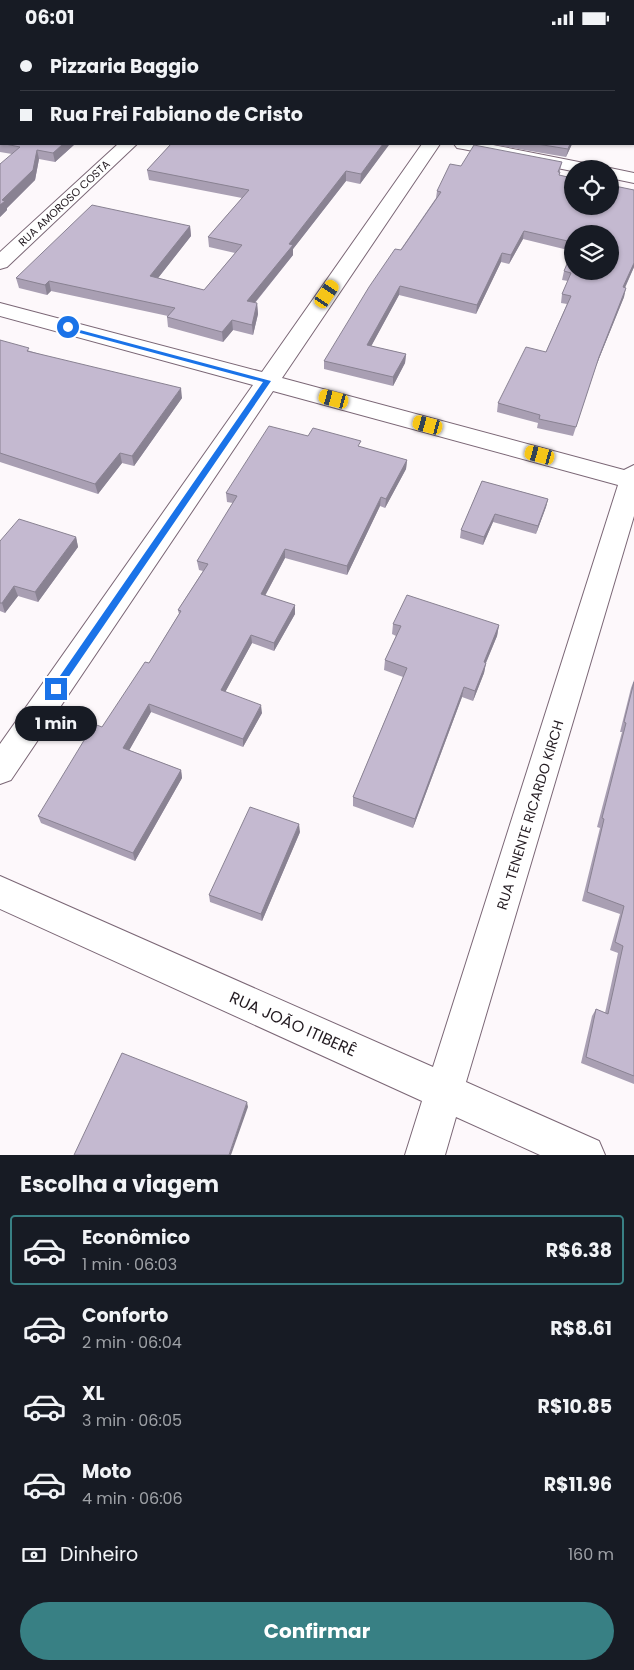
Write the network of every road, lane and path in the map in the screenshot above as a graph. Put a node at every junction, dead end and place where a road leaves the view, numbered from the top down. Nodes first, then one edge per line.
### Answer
1 (127, 145) edge
2 (430, 145) edge
3 (468, 145) edge
4 (564, 164) edge
5 (619, 175) edge
6 (634, 178) edge
7 (0, 263) edge
8 (0, 309) edge
9 (268, 381) junction
10 (633, 478) edge
11 (0, 770) edge
12 (0, 893) edge
13 (444, 1092) junction
14 (425, 1155) edge
15 (585, 1155) edge

1 - 7 street, RUA AMOROSO COSTA
2 - 9 street
3 - 4 street
5 - 6 street
8 - 9 street
9 - 10 street
9 - 11 street
10 - 13 street, RUA TENENTE RICARDO KIRCH
12 - 13 street, RUA JOÃO ITIBERÊ
13 - 14 street, RUA TENENTE RICARDO KIRCH
13 - 15 street, RUA JOÃO ITIBERÊ

